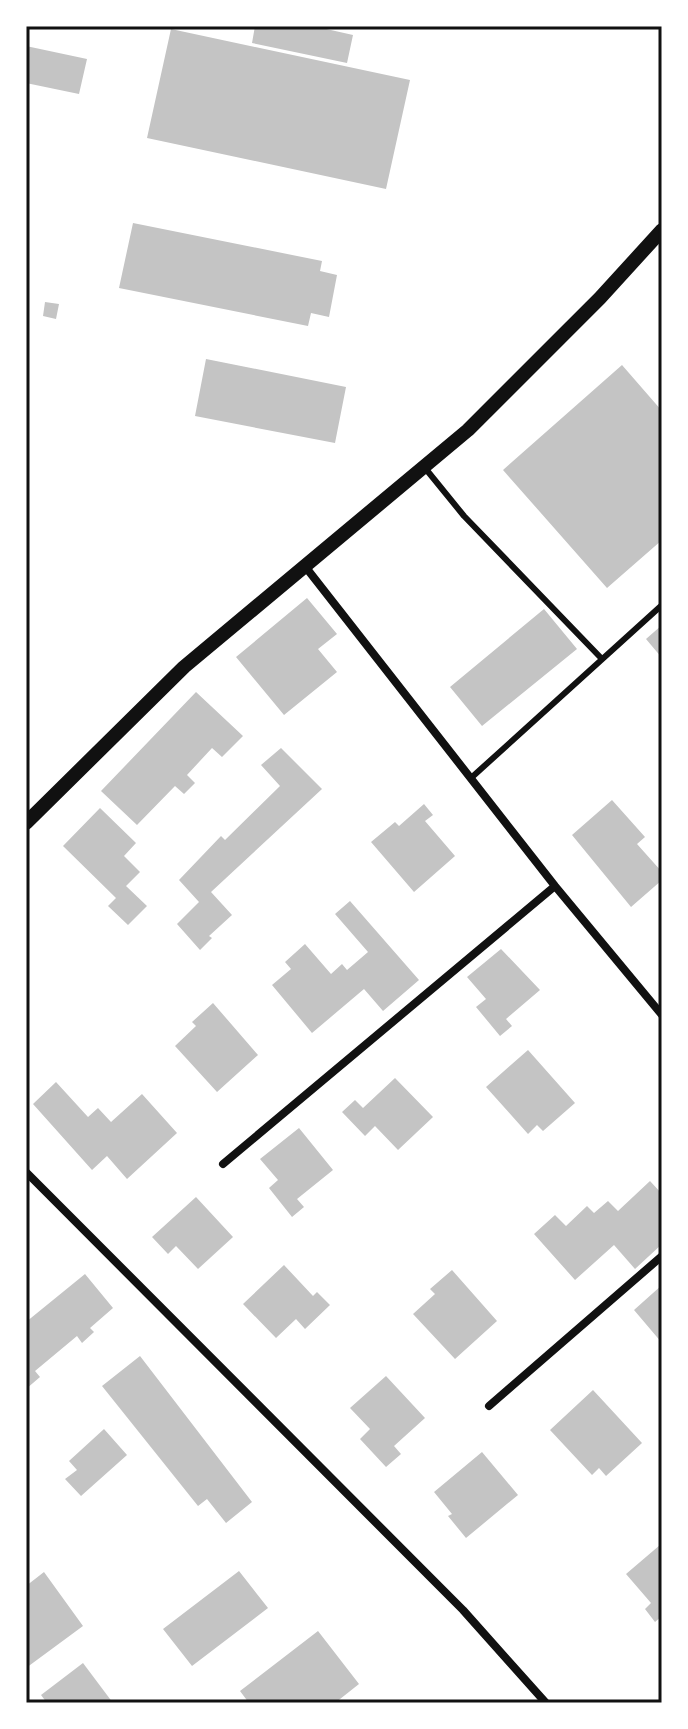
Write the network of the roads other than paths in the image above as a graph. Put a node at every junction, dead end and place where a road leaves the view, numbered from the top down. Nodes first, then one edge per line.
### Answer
1 (662, 230) edge
2 (425, 467) junction
3 (304, 565) junction
4 (662, 605) edge
5 (602, 659) junction
6 (471, 778) junction
7 (26, 823) edge
8 (555, 886) junction
9 (662, 1015) edge
10 (223, 1164) dead end
11 (26, 1172) edge
12 (662, 1256) edge
13 (489, 1406) dead end
14 (546, 1703) edge

1 - 2 street
2 - 3 street
2 - 5 lane
3 - 6 street
3 - 7 street
4 - 5 lane
5 - 6 lane
6 - 8 street
8 - 9 street
8 - 10 street
11 - 14 street
12 - 13 street

